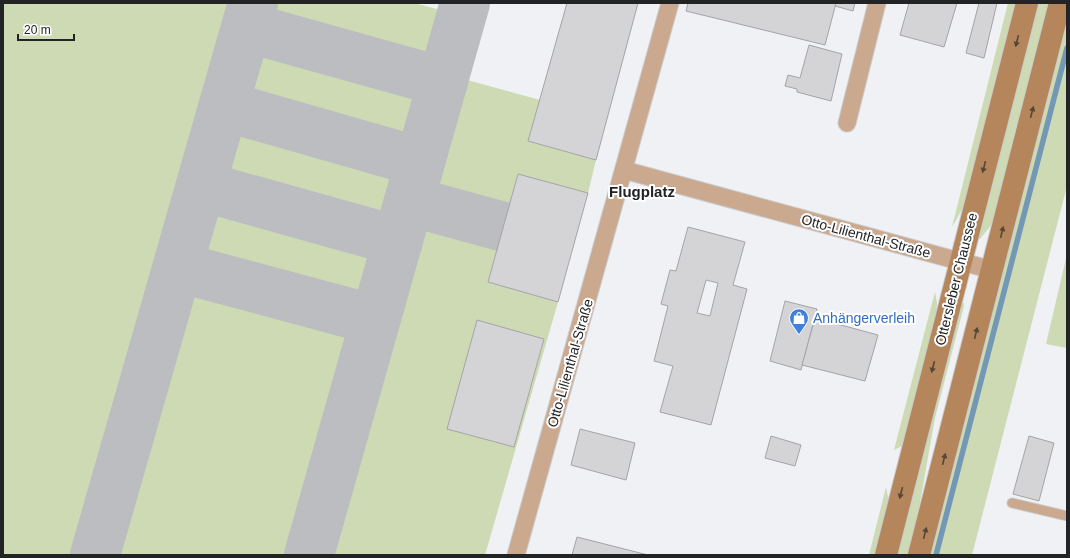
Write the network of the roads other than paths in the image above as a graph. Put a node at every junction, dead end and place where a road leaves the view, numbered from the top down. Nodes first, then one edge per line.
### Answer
1 (670, 3) edge
2 (877, 3) edge
3 (1026, 3) edge
4 (1060, 3) edge
5 (847, 123) dead end
6 (624, 170) junction
7 (960, 261) junction
8 (992, 270) junction
9 (1012, 503) dead end
10 (1067, 516) edge
11 (516, 555) edge
12 (886, 555) edge
13 (919, 555) edge

1 - 6 street, Otto-Lilienthal-Straße
2 - 5 street
3 -> 7 main road, Ottersleber Chaussee
8 -> 4 main road
6 - 7 street, Otto-Lilienthal-Straße
6 - 11 street, Otto-Lilienthal-Straße
7 - 8 street, Otto-Lilienthal-Straße
7 -> 12 main road, Ottersleber Chaussee
13 -> 8 main road
9 - 10 lane

